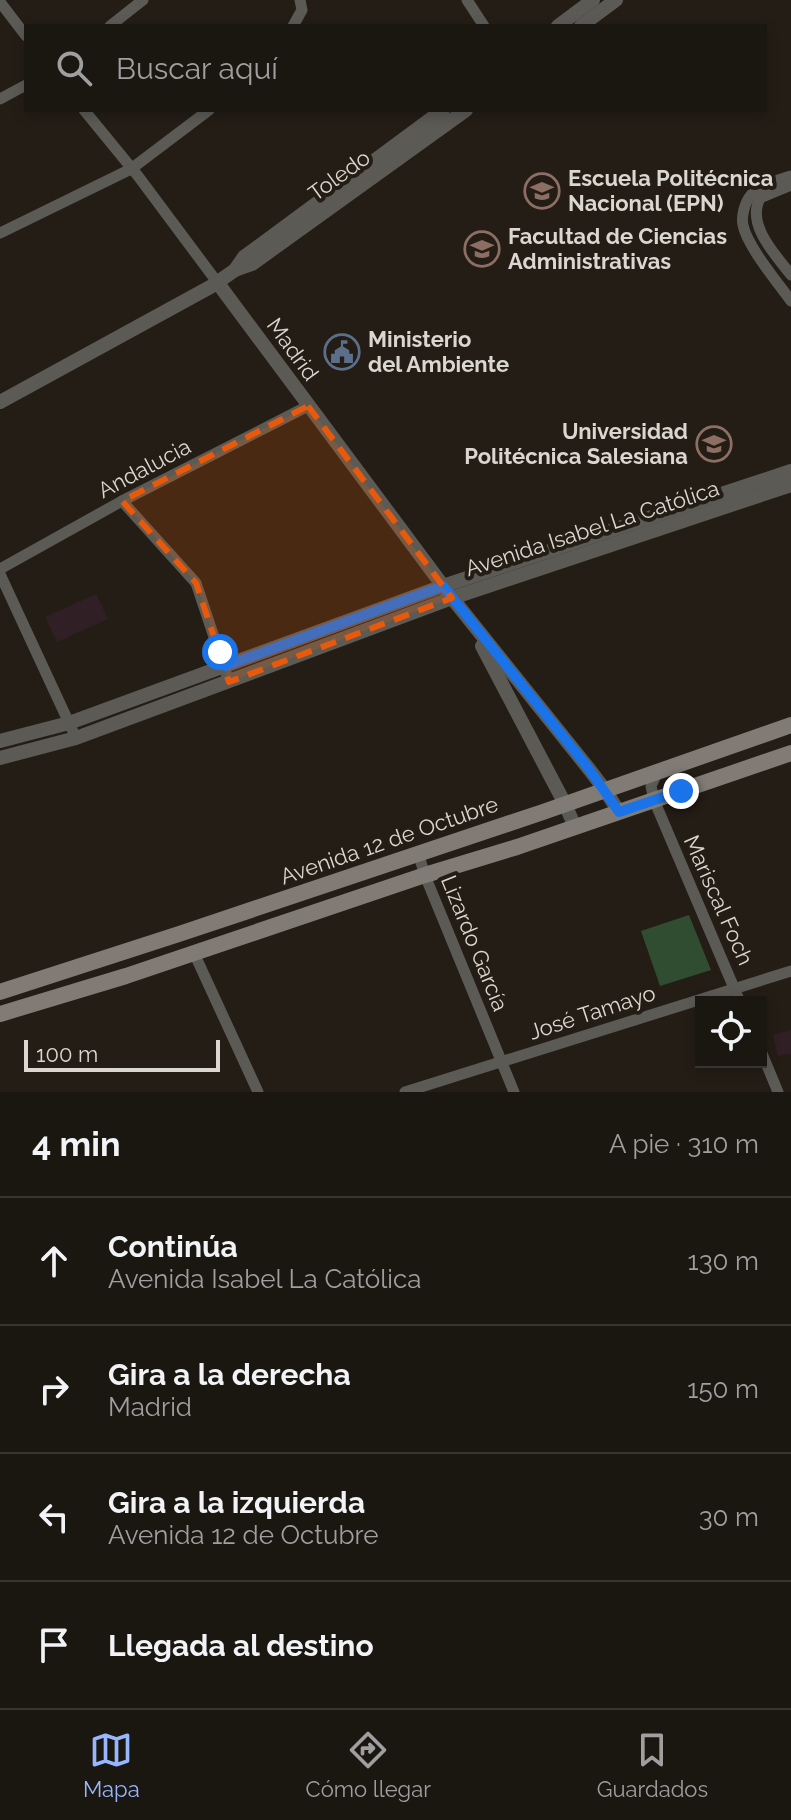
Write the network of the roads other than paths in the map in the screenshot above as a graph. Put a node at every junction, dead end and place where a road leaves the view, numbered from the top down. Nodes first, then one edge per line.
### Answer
1 (143, 0) edge
2 (300, 0) edge
3 (467, 0) edge
4 (593, 0) edge
5 (616, 0) edge
6 (0, 2) edge
7 (113, 24) edge
8 (294, 24) edge
9 (483, 24) edge
10 (561, 24) edge
11 (584, 24) edge
12 (24, 33) edge
13 (24, 86) edge
14 (0, 99) edge
15 (86, 112) edge
16 (206, 112) edge
17 (440, 112) edge
18 (463, 112) edge
19 (131, 169) junction
20 (791, 176) edge
21 (791, 185) edge
22 (749, 213) junction
23 (0, 233) edge
24 (235, 270) junction
25 (791, 275) edge
26 (217, 282) junction
27 (791, 301) edge
28 (0, 402) edge
29 (308, 406) junction
30 (791, 471) edge
31 (791, 485) edge
32 (122, 501) junction
33 (0, 572) edge
34 (447, 592) junction
35 (466, 615) junction
36 (225, 666) junction
37 (229, 682) junction
38 (69, 723) junction
39 (791, 725) edge
40 (76, 738) junction
41 (0, 741) edge
42 (791, 753) edge
43 (0, 758) edge
44 (658, 771) junction
45 (605, 790) junction
46 (654, 800) junction
47 (565, 804) junction
48 (619, 812) junction
49 (575, 827) junction
50 (418, 853) junction
51 (425, 875) junction
52 (194, 953) junction
53 (791, 971) edge
54 (735, 987) junction
55 (0, 992) edge
56 (738, 996) edge
57 (0, 1014) edge
58 (502, 1062) junction
59 (767, 1065) edge
60 (258, 1092) edge
61 (405, 1092) edge
62 (514, 1092) edge
63 (778, 1092) edge

1 - 7 street
2 - 8 street
3 - 9 street
4 - 10 street
5 - 11 street
6 - 12 street
13 - 14 street
15 - 19 street, Madrid
16 - 19 street
17 - 24 street, Toledo
18 - 24 street, Toledo
19 - 23 street
19 - 26 street, Madrid
20 - 22 street
21 - 22 street
22 - 25 street
22 - 27 street
24 - 26 street, Toledo
26 - 28 street, Toledo
26 - 29 street, Madrid
29 - 32 street, Andalucia
29 - 34 street, Madrid
30 - 34 street, Avenida Isabel La Católica
31 - 34 street, Avenida Isabel La Católica
32 - 33 street, Andalucia
32 - 36 street
33 - 38 street
34 - 35 street, Madrid
34 - 36 street, Avenida Isabel La Católica
34 - 37 street, Avenida Isabel La Católica
35 - 45 street, Madrid
35 - 47 street, Madrid
36 - 37 street
36 - 38 street, Avenida Isabel La Católica
37 - 40 street, Avenida Isabel La Católica
38 - 40 street
38 - 41 street, Avenida Isabel La Católica
39 - 44 main road, Avenida 12 de Octubre
40 - 43 street, Avenida Isabel La Católica
42 - 46 main road, Avenida 12 de Octubre
44 - 45 main road, Avenida 12 de Octubre
44 - 46 street
45 - 47 main road, Avenida 12 de Octubre
45 - 48 street, Madrid
46 - 48 main road, Avenida 12 de Octubre
46 - 54 street, Mariscal Foch
47 - 49 street, Madrid
47 - 50 main road, Avenida 12 de Octubre
48 - 49 main road, Avenida 12 de Octubre
49 - 51 main road, Avenida 12 de Octubre
50 - 51 street, Lizardo García
50 - 55 main road, Avenida 12 de Octubre
51 - 52 main road, Avenida 12 de Octubre
51 - 58 street, Lizardo García
52 - 57 main road, Avenida 12 de Octubre
52 - 60 street
53 - 54 street, José Tamayo
54 - 56 street, Mariscal Foch
54 - 58 street, José Tamayo
58 - 61 street, José Tamayo
58 - 62 street, Lizardo García
59 - 63 street

